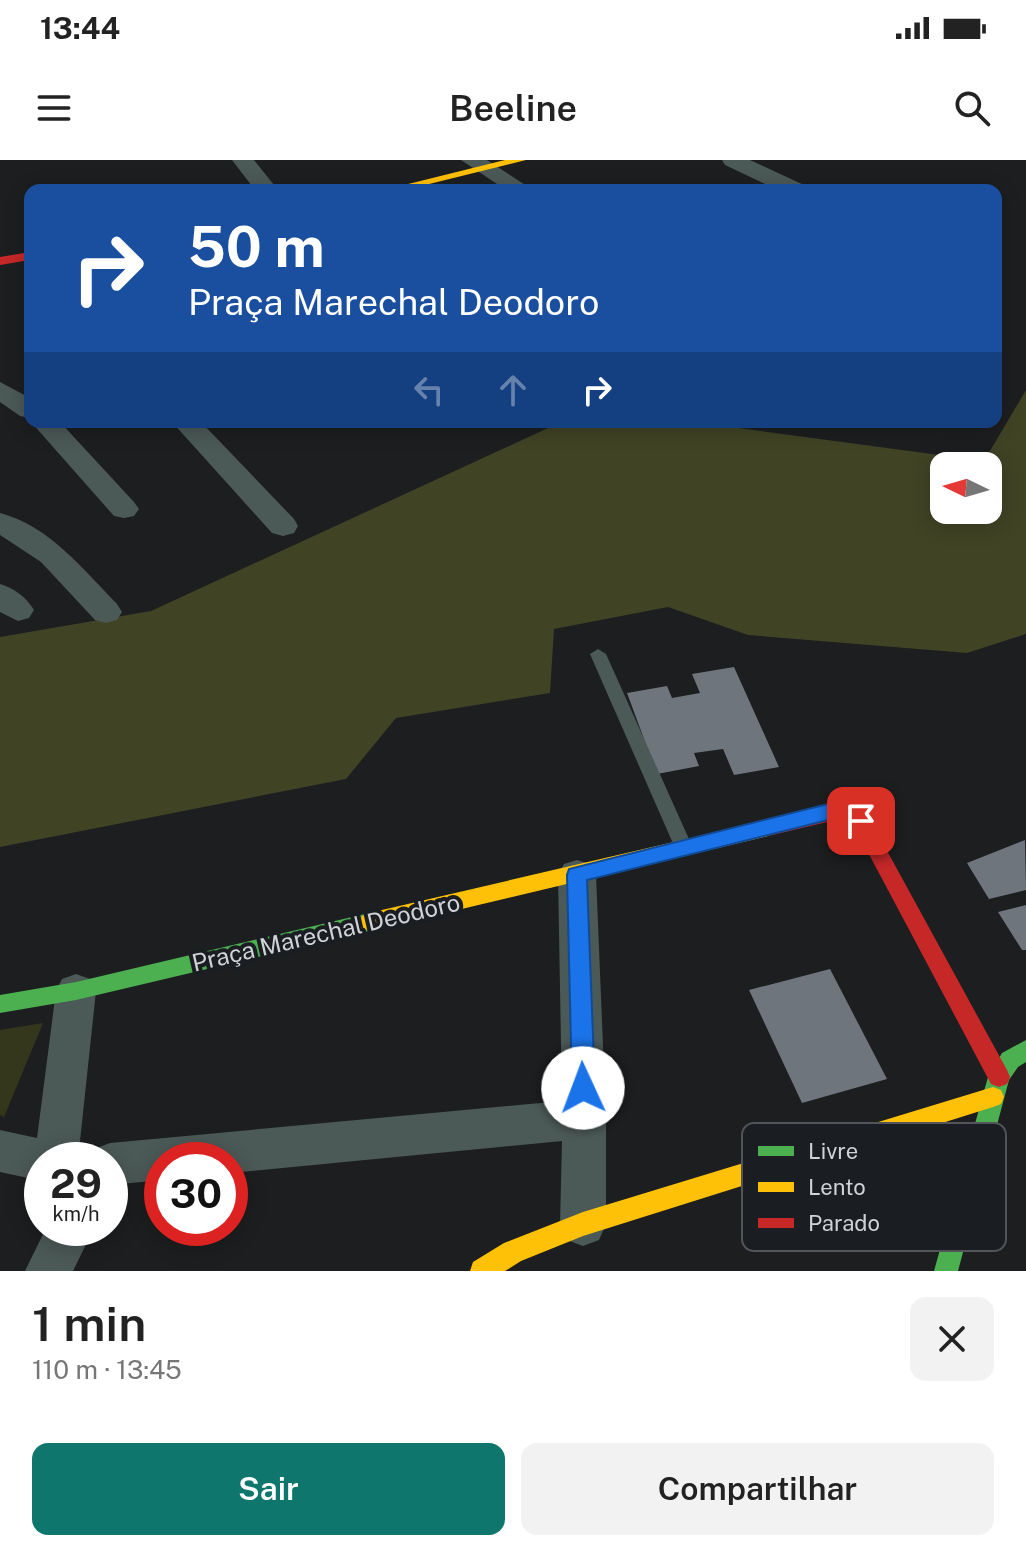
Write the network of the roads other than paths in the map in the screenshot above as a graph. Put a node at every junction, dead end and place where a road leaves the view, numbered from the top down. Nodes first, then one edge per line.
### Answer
1 (243, 160) edge
2 (520, 160) edge
3 (733, 160) edge
4 (479, 165) edge
5 (262, 184) edge
6 (430, 184) edge
7 (512, 184) edge
8 (783, 184) edge
9 (24, 257) edge
10 (0, 261) edge
11 (0, 390) edge
12 (24, 406) edge
13 (50, 428) edge
14 (192, 428) edge
15 (124, 509) dead end
16 (0, 522) edge
17 (283, 526) dead end
18 (106, 612) dead end
19 (598, 654) dead end
20 (684, 848) junction
21 (577, 875) junction
22 (76, 991) junction
23 (0, 1004) edge
24 (1026, 1050) edge
25 (999, 1077) junction
26 (993, 1097) junction
27 (584, 1119) junction
28 (909, 1123) edge
29 (986, 1123) edge
30 (58, 1142) edge
31 (0, 1151) edge
32 (24, 1156) edge
33 (128, 1162) edge
34 (742, 1175) edge
35 (583, 1224) junction
36 (61, 1246) edge
37 (951, 1251) edge
38 (48, 1271) edge
39 (482, 1271) edge
40 (946, 1271) edge

1 - 5 street
2 - 4 street
3 - 8 street
4 - 6 street
4 - 7 street
9 - 10 street
11 - 12 street
13 - 15 street
14 - 17 street
16 - 18 street
19 - 20 lane
20 - 21 street, Praça Marechal Deodoro
20 - 25 street, Praça Marechal Deodoro
21 - 22 street, Praça Marechal Deodoro
21 - 27 street
22 - 23 street, Praça Marechal Deodoro
22 - 30 street
24 - 25 street
25 - 26 street
26 - 28 street
26 - 29 street
27 - 33 street
27 - 35 street
31 - 32 street
34 - 35 street
35 - 39 street
36 - 38 street
37 - 40 street

